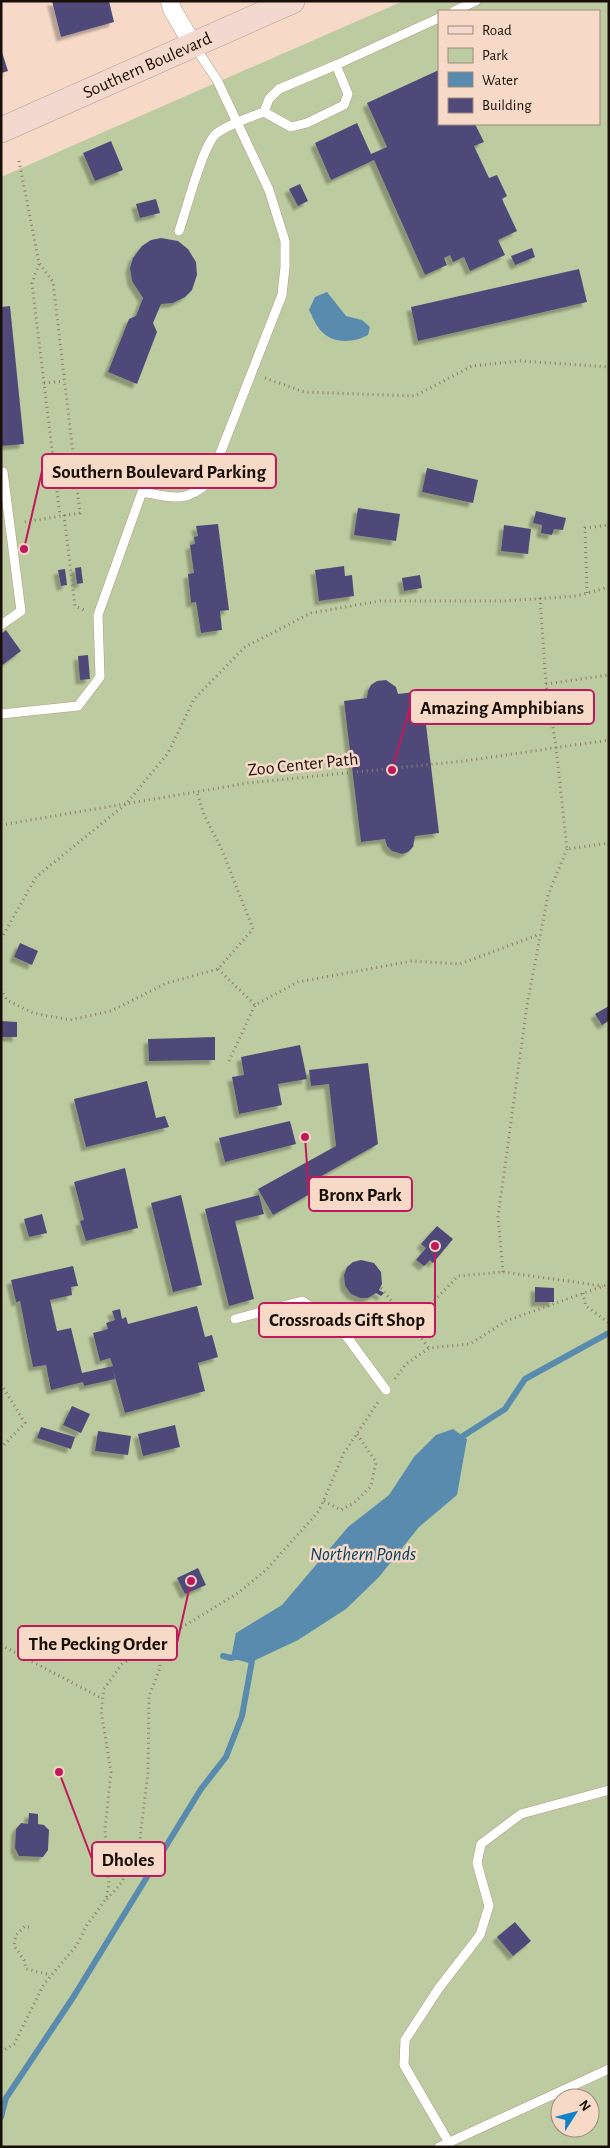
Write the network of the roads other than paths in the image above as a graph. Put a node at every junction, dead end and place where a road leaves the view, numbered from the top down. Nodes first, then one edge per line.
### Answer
1 (170, 1) edge
2 (292, 1) edge
3 (476, 1) edge
4 (456, 10) edge
5 (438, 18) edge
6 (193, 45) junction
7 (336, 65) junction
8 (264, 112) junction
9 (237, 122) junction
10 (1, 130) edge
11 (179, 232) dead end
12 (1, 472) edge
13 (1, 625) edge
14 (1, 714) edge
15 (235, 1320) dead end
16 (386, 1390) road end
17 (609, 1790) edge
18 (609, 2069) edge
19 (448, 2141) junction
20 (439, 2147) edge

1 - 6 street
2 - 6 main road, Southern Boulevard
3 - 4 lane
5 - 7 lane
6 - 9 lane
6 - 10 main road, Southern Boulevard
7 - 8 lane
7 - 8 lane
8 - 9 lane
9 - 11 lane
9 - 14 lane
12 - 13 lane
15 - 16 lane
17 - 19 lane
18 - 19 lane
19 - 20 lane

